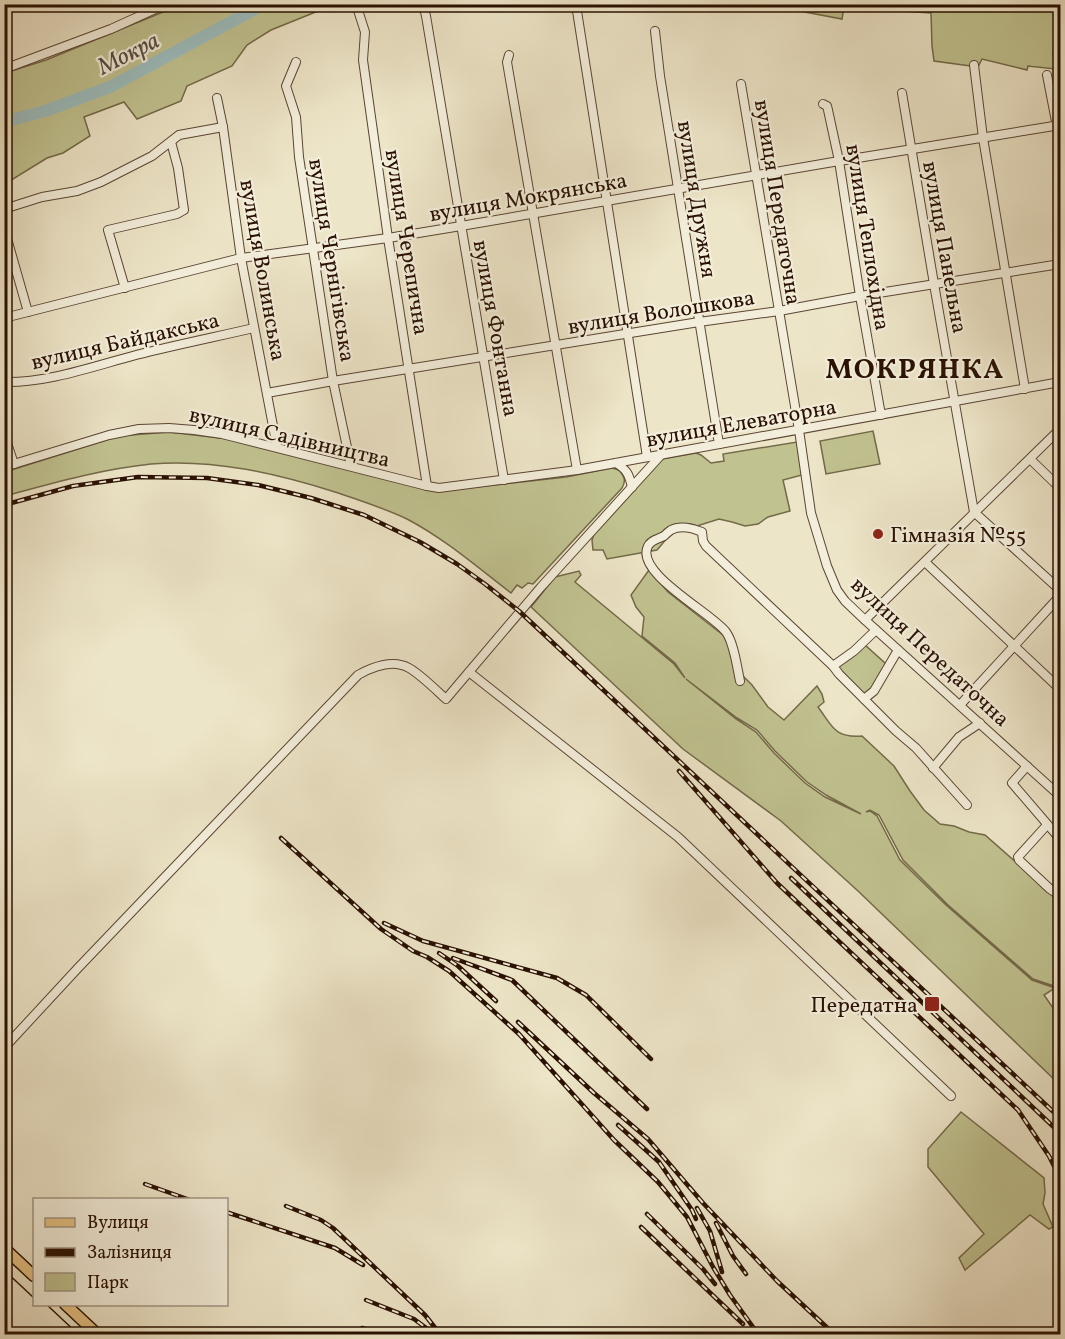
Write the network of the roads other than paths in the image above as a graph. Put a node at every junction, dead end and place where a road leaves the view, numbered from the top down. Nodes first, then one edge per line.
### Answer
1 (166, 4) edge
2 (356, 4) edge
3 (423, 4) edge
4 (577, 4) edge
5 (655, 31) dead end
6 (509, 55) dead end
7 (296, 62) dead end
8 (974, 65) dead end
9 (4, 67) edge
10 (1047, 75) dead end
11 (741, 84) dead end
12 (902, 93) dead end
13 (217, 98) dead end
14 (823, 104) dead end
15 (1059, 125) edge
16 (223, 126) junction
17 (983, 138) junction
18 (171, 142) junction
19 (1060, 142) edge
20 (912, 150) junction
21 (839, 161) junction
22 (756, 175) junction
23 (677, 189) junction
24 (606, 200) junction
25 (4, 209) edge
26 (533, 213) junction
27 (461, 226) junction
28 (4, 228) edge
29 (388, 238) junction
30 (313, 248) junction
31 (241, 258) junction
32 (1060, 264) edge
33 (1006, 272) junction
34 (934, 284) junction
35 (125, 288) junction
36 (860, 296) junction
37 (779, 311) junction
38 (28, 312) junction
39 (4, 318) edge
40 (699, 322) junction
41 (254, 328) junction
42 (628, 334) junction
43 (556, 345) junction
44 (483, 357) junction
45 (409, 369) junction
46 (333, 381) junction
47 (4, 382) edge
48 (1060, 382) edge
49 (1025, 389) junction
50 (267, 393) junction
51 (955, 402) junction
52 (881, 415) junction
53 (1060, 429) edge
54 (799, 430) junction
55 (4, 434) edge
56 (719, 444) junction
57 (277, 447) junction
58 (662, 454) junction
59 (647, 457) junction
60 (1030, 459) junction
61 (616, 463) junction
62 (14, 464) junction
63 (351, 466) junction
64 (4, 467) edge
65 (577, 470) junction
66 (504, 480) junction
67 (428, 486) junction
68 (632, 487) junction
69 (1060, 488) edge
70 (974, 513) junction
71 (925, 562) junction
72 (1060, 590) edge
73 (1060, 596) edge
74 (865, 620) junction
75 (876, 630) junction
76 (1014, 646) junction
77 (898, 650) junction
78 (832, 666) junction
79 (469, 672) junction
80 (740, 681) dead end
81 (1060, 689) edge
82 (864, 699) junction
83 (960, 705) junction
84 (980, 723) junction
85 (1027, 766) junction
86 (933, 768) junction
87 (1060, 796) edge
88 (967, 805) dead end
89 (1047, 825) junction
90 (1060, 839) edge
91 (1060, 896) edge
92 (4, 1048) edge
93 (951, 1096) dead end
94 (4, 1248) edge
95 (33, 1275) edge
96 (66, 1306) edge
97 (97, 1335) edge

1 - 9 street
2 - 29 street, вулиця Черепична
3 - 27 street, вулиця Фонтанна
4 - 24 street
5 - 23 street, вулиця Дружня
6 - 26 street
7 - 30 street, вулиця Чернігівська
8 - 17 street
10 - 15 street
11 - 22 street, вулиця Передаточна
12 - 20 street, вулиця Панельна
13 - 16 street, вулиця Волинська
14 - 21 street, вулиця Теплохідна
15 - 17 street, вулиця Мокрянська
15 - 19 street
16 - 18 street
16 - 31 street, вулиця Волинська
17 - 20 street, вулиця Мокрянська
17 - 33 street
18 - 25 street
18 - 35 street
20 - 21 street, вулиця Мокрянська
20 - 34 street, вулиця Панельна
21 - 22 street, вулиця Мокрянська
21 - 36 street, вулиця Теплохідна
22 - 23 street, вулиця Мокрянська
22 - 37 street, вулиця Передаточна
23 - 24 street, вулиця Мокрянська
23 - 40 street, вулиця Дружня
24 - 26 street, вулиця Мокрянська
24 - 42 street
26 - 27 street, вулиця Мокрянська
26 - 43 street
27 - 29 street, вулиця Мокрянська
27 - 44 street, вулиця Фонтанна
28 - 38 street
29 - 30 street, вулиця Мокрянська
29 - 45 street, вулиця Черепична
30 - 31 street, вулиця Мокрянська
30 - 46 street, вулиця Чернігівська
31 - 35 street, вулиця Мокрянська
31 - 41 street, вулиця Волинська
32 - 33 street, вулиця Волошкова
33 - 34 street, вулиця Волошкова
33 - 49 street
34 - 36 street, вулиця Волошкова
34 - 51 street, вулиця Панельна
35 - 38 street, вулиця Мокрянська
36 - 37 street, вулиця Волошкова
36 - 52 street, вулиця Теплохідна
37 - 40 street, вулиця Волошкова
37 - 54 street, вулиця Передаточна
38 - 39 street, вулиця Мокрянська
40 - 42 street, вулиця Волошкова
40 - 56 street, вулиця Дружня
41 - 47 street, вулиця Байдакська
41 - 50 street, вулиця Волинська
42 - 43 street, вулиця Волошкова
42 - 59 street
43 - 44 street, вулиця Волошкова
43 - 65 street
44 - 45 street, вулиця Волошкова
44 - 66 street, вулиця Фонтанна
45 - 46 street, вулиця Волошкова
45 - 67 street, вулиця Черепична
46 - 50 street, вулиця Волошкова
46 - 63 street, вулиця Чернігівська
48 - 49 street, вулиця Елеваторна
49 - 51 street, вулиця Елеваторна
50 - 57 street, вулиця Волинська
51 - 52 street, вулиця Елеваторна
51 - 70 street, вулиця Панельна
52 - 54 street, вулиця Елеваторна
53 - 60 street
54 - 56 street, вулиця Елеваторна
54 - 74 street, вулиця Передаточна
55 - 62 street
56 - 58 street, вулиця Елеваторна
57 - 62 street, вулиця Садівництва
57 - 63 street, вулиця Садівництва
58 - 59 street, вулиця Елеваторна
58 - 68 street
59 - 61 street, вулиця Елеваторна
60 - 69 street
60 - 70 street
61 - 65 street, вулиця Елеваторна
61 - 68 street
62 - 64 street, вулиця Садівництва
63 - 67 street, вулиця Садівництва
65 - 66 street, вулиця Елеваторна
66 - 67 street, вулиця Елеваторна
68 - 79 street
70 - 71 street
70 - 72 street
71 - 74 street
71 - 76 street
73 - 76 street
74 - 75 street, вулиця Передаточна
75 - 77 street, вулиця Передаточна
75 - 78 street
76 - 81 street
76 - 83 street
77 - 82 street
77 - 83 street, вулиця Передаточна
78 - 80 street
78 - 82 street
79 - 92 street
79 - 93 street
82 - 86 street
83 - 84 street, вулиця Передаточна
84 - 85 street, вулиця Передаточна
84 - 86 street
85 - 87 street, вулиця Передаточна
85 - 89 street
86 - 88 street
89 - 90 street
89 - 91 street
94 - 95 main road
96 - 97 main road

